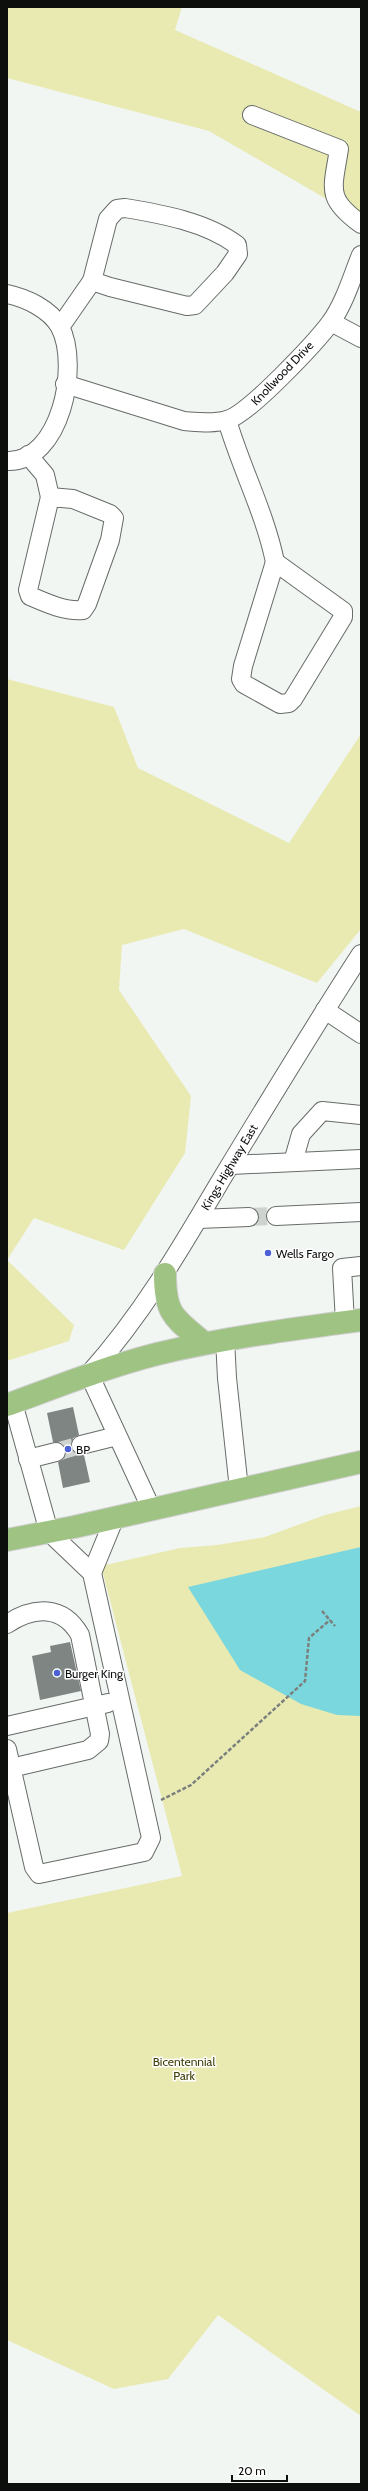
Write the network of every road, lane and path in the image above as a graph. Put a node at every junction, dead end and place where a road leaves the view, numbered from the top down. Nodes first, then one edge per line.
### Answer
1 (252, 115) dead end
2 (361, 224) edge
3 (361, 255) edge
4 (92, 281) junction
5 (7, 294) edge
6 (331, 322) junction
7 (60, 327) junction
8 (361, 338) edge
9 (65, 384) junction
10 (227, 420) junction
11 (28, 455) junction
12 (7, 461) edge
13 (50, 497) junction
14 (275, 562) junction
15 (361, 954) edge
16 (324, 1010) junction
17 (361, 1034) edge
18 (361, 1115) edge
19 (361, 1159) edge
20 (293, 1162) junction
21 (230, 1165) junction
22 (361, 1212) edge
23 (276, 1216) tunnel mouth
24 (249, 1217) tunnel mouth
25 (198, 1219) junction
26 (361, 1266) edge
27 (165, 1274) junction
28 (353, 1321) edge
29 (225, 1339) junction
30 (204, 1343) junction
31 (89, 1374) junction
32 (10, 1404) edge
33 (117, 1436) junction
34 (81, 1445) tunnel mouth
35 (56, 1452) tunnel mouth
36 (28, 1459) junction
37 (361, 1462) edge
38 (238, 1489) junction
39 (151, 1508) junction
40 (115, 1517) junction
41 (49, 1532) junction
42 (7, 1540) edge
43 (92, 1573) junction
44 (322, 1611) dead end
45 (330, 1620) junction
46 (7, 1624) edge
47 (335, 1626) dead end
48 (120, 1700) junction
49 (96, 1706) junction
50 (7, 1726) edge
51 (7, 1749) edge
52 (11, 1768) junction
53 (144, 1806) junction

1 - 2 street
3 - 6 street, Knollwood Drive
4 - 4 street
4 - 7 street
5 - 7 street
6 - 8 street
6 - 10 street, Knollwood Drive
7 - 9 street
9 - 10 street, Knollwood Drive
9 - 11 street
10 - 14 street
11 - 12 street
11 - 13 street
13 - 13 street
14 - 14 street
15 - 16 street, Kings Highway East
16 - 17 street
16 - 21 street, Kings Highway East
18 - 20 street
19 - 20 street
20 - 21 street
21 - 25 street, Kings Highway East
22 - 23 street
24 - 25 street
25 - 27 street, Kings Highway East
26 - 28 street
27 - 30 highway
27 - 31 street, Kings Highway East
28 - 29 highway
29 - 30 highway
29 - 38 street
30 - 31 highway
31 - 32 highway
31 - 33 street
32 - 36 street
33 - 34 street
33 - 39 street
35 - 36 street
36 - 41 street
37 - 38 highway
38 - 39 highway
39 - 40 highway
40 - 41 highway
40 - 43 street
41 - 42 highway
41 - 43 street
43 - 48 street
44 - 45 path
45 - 47 path
45 - 53 path
46 - 49 street
48 - 49 street
48 - 53 street
49 - 50 street
49 - 52 street
51 - 52 street
52 - 53 street

